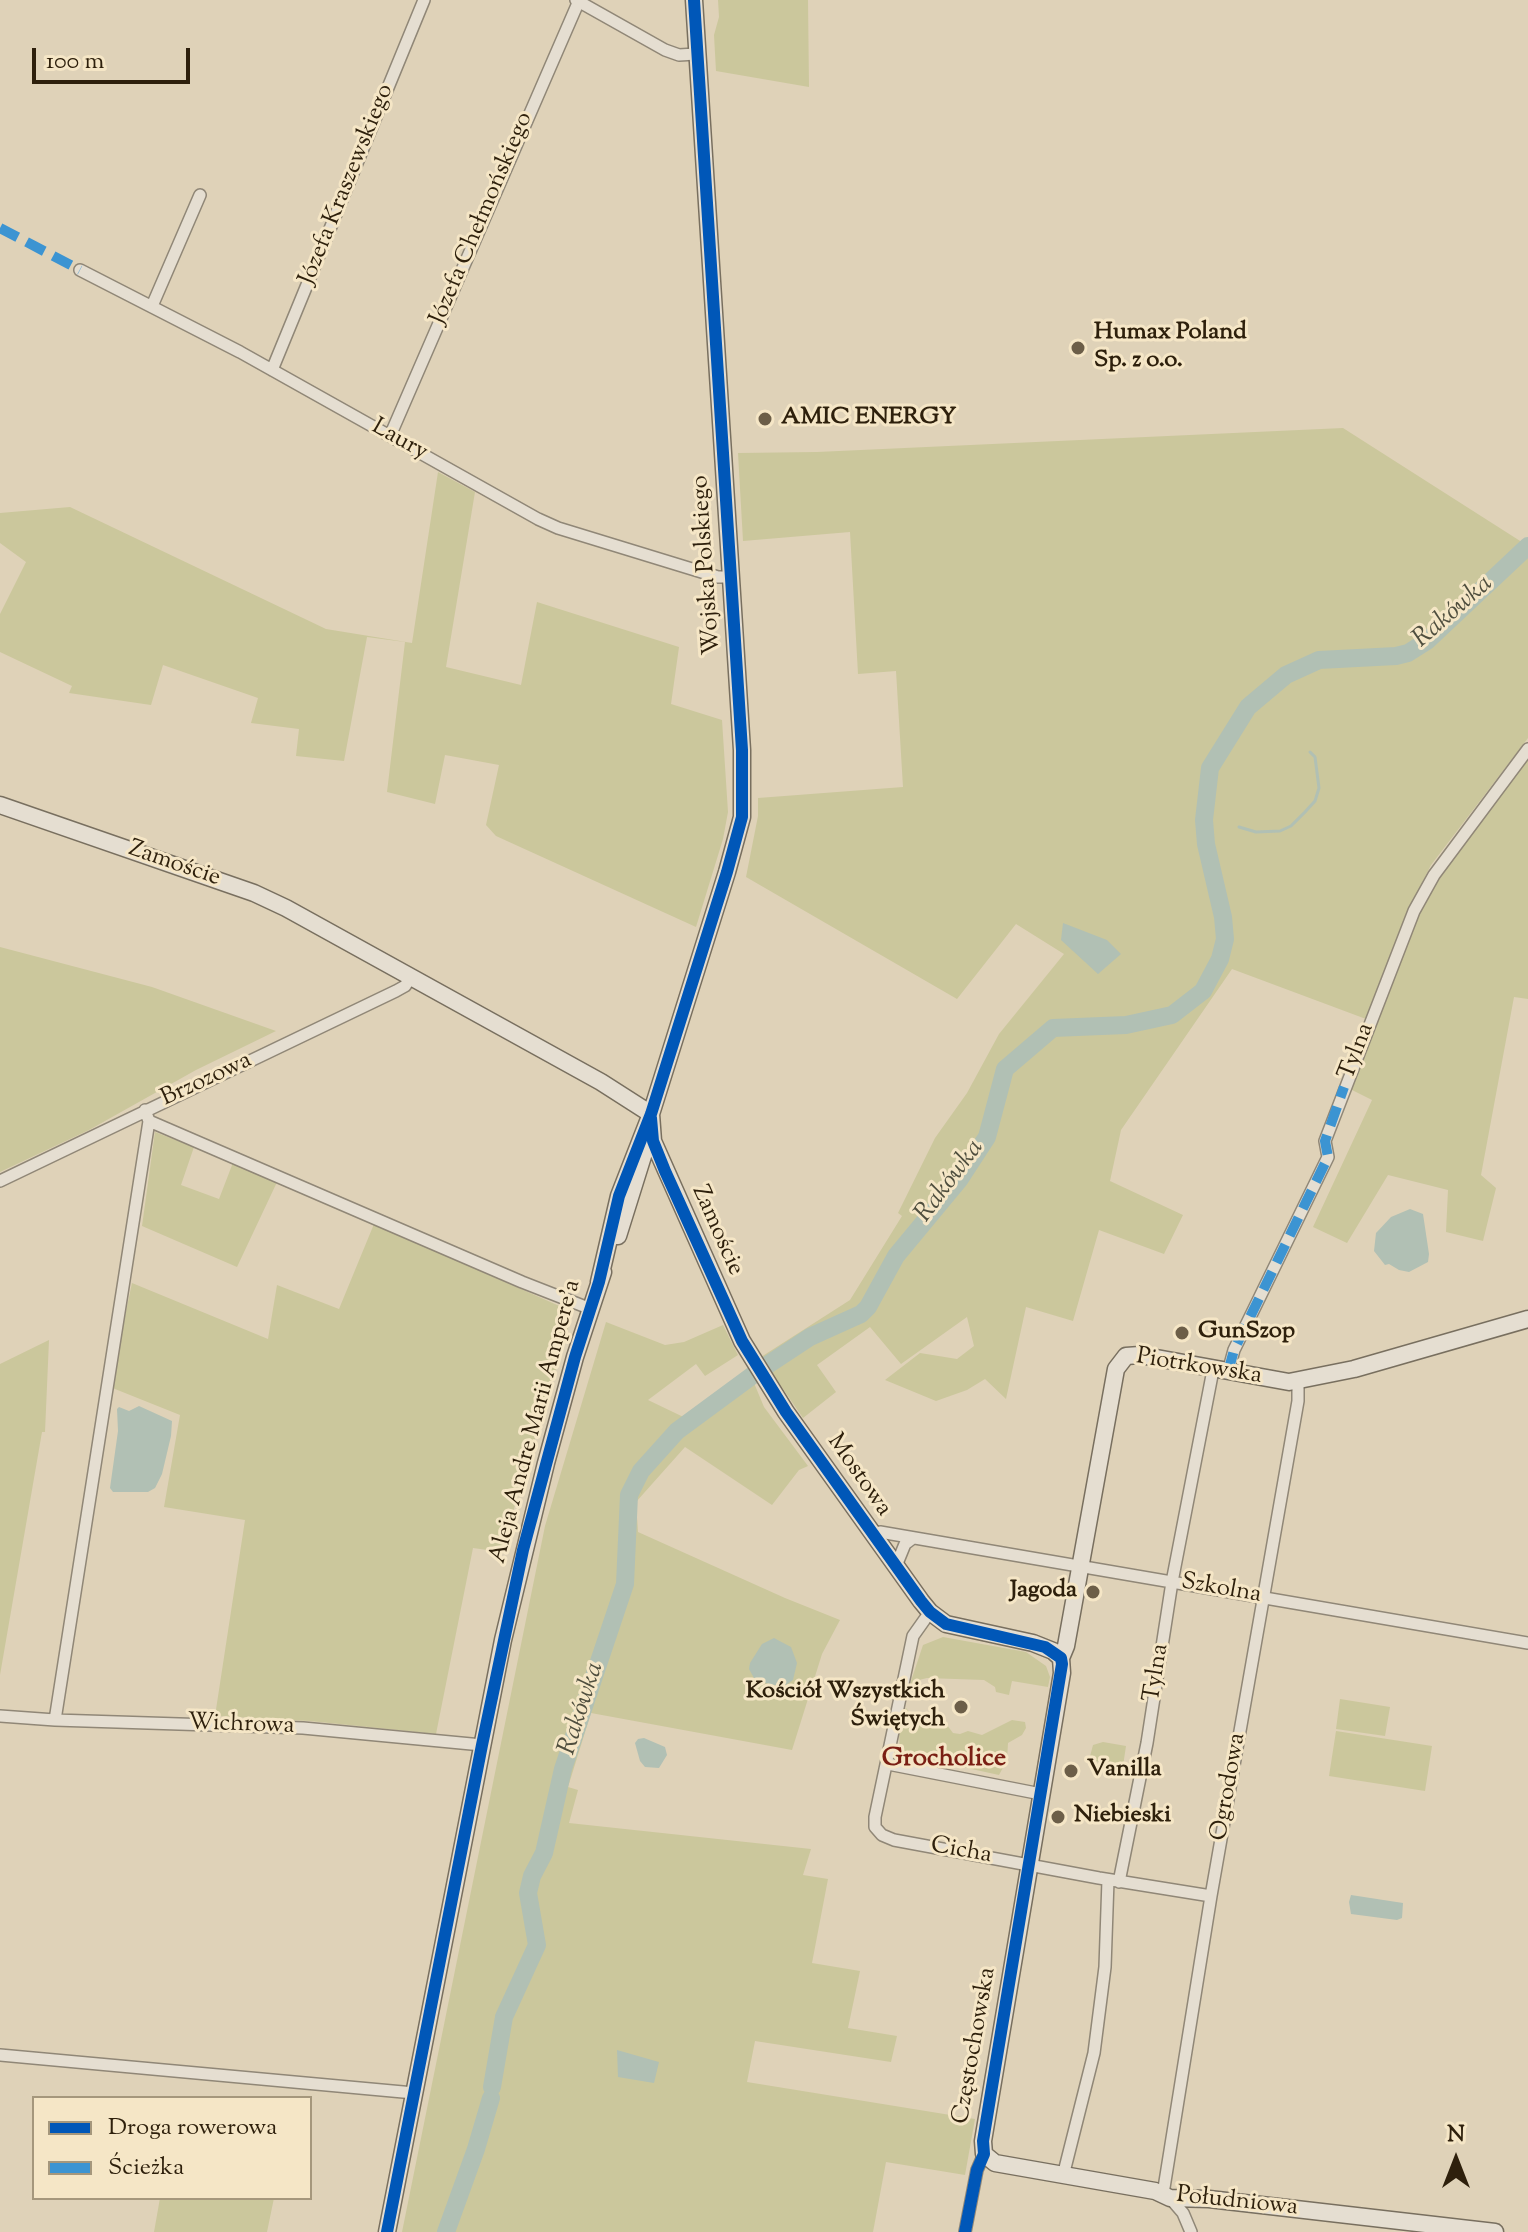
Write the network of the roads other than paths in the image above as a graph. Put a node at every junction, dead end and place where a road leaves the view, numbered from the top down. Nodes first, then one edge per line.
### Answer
1 (424, 0) edge
2 (694, 0) edge
3 (577, 1) edge
4 (696, 54) junction
5 (200, 195) dead end
6 (80, 270) dead end
7 (152, 306) junction
8 (272, 370) junction
9 (390, 436) junction
10 (731, 577) junction
11 (1528, 749) edge
12 (0, 805) edge
13 (411, 977) junction
14 (651, 1114) junction
15 (147, 1116) junction
16 (640, 1171) junction
17 (665, 1171) junction
18 (0, 1181) edge
19 (599, 1282) junction
20 (591, 1309) junction
21 (1528, 1319) edge
22 (754, 1362) joint
23 (1220, 1371) junction
24 (1298, 1381) junction
25 (873, 1534) junction
26 (913, 1538) junction
27 (896, 1566) junction
28 (1080, 1567) junction
29 (1172, 1582) junction
30 (1264, 1598) junction
31 (930, 1612) junction
32 (1528, 1643) edge
33 (1061, 1658) junction
34 (0, 1716) edge
35 (55, 1720) junction
36 (482, 1745) junction
37 (888, 1764) junction
38 (1041, 1794) junction
39 (1029, 1865) junction
40 (1114, 1881) junction
41 (1211, 1896) junction
42 (0, 2055) edge
43 (414, 2093) junction
44 (984, 2154) junction
45 (1063, 2176) junction
46 (1166, 2196) junction
47 (387, 2232) edge
48 (965, 2232) edge
49 (1191, 2232) edge
50 (1495, 2232) edge

1 - 8 street, Józefa Kraszewskiego
2 - 4 street, Wojska Polskiego
3 - 4 street
3 - 9 street, Józefa Chełmońskiego
4 - 10 street, Wojska Polskiego
5 - 7 street
6 - 7 street, Laury
7 - 8 street, Laury
8 - 9 street, Laury
9 - 10 street, Laury
10 - 14 street, Wojska Polskiego
11 - 23 street, Tylna
12 - 13 street, Zamoście
13 - 14 street, Zamoście
13 - 15 street, Brzozowa
14 - 16 street, Aleja Andre Marii Ampere'a
14 - 17 street, Zamoście
14 - 19 street, Aleja Andre Marii Ampere'a
15 - 18 street, Brzozowa
15 - 20 street
15 - 35 street
16 - 17 street
16 - 19 street, Aleja Andre Marii Ampere'a
17 - 22 street, Zamoście
19 - 20 street, Aleja Andre Marii Ampere'a
20 - 36 street, Aleja Andre Marii Ampere'a
21 - 24 street, Piotrkowska
22 - 25 street, Mostowa
23 - 24 street, Piotrkowska
23 - 28 street, Piotrkowska
23 - 29 street, Tylna
24 - 30 street, Ogrodowa
25 - 26 street, Szkolna
25 - 27 street, Mostowa
26 - 27 street
26 - 28 street, Szkolna
27 - 31 street, Mostowa
28 - 29 street, Szkolna
28 - 33 street, Piotrkowska
29 - 30 street, Szkolna
29 - 40 street, Tylna
30 - 32 street, Szkolna
30 - 41 street, Ogrodowa
31 - 33 street
31 - 37 street
33 - 38 street, Piotrkowska
34 - 35 street, Wichrowa
35 - 36 street, Wichrowa
36 - 43 street, Aleja Andre Marii Ampere'a
37 - 38 street
37 - 39 street, Cicha
38 - 39 street, Częstochowska
39 - 40 street, Cicha
39 - 44 street, Częstochowska
40 - 41 street, Cicha
40 - 45 street, Tylna
41 - 46 street, Ogrodowa
42 - 43 street
43 - 47 street, Aleja Andre Marii Ampere'a
44 - 45 street, Południowa
44 - 48 street, Częstochowska
45 - 46 street, Południowa
46 - 49 street
46 - 50 street, Południowa

